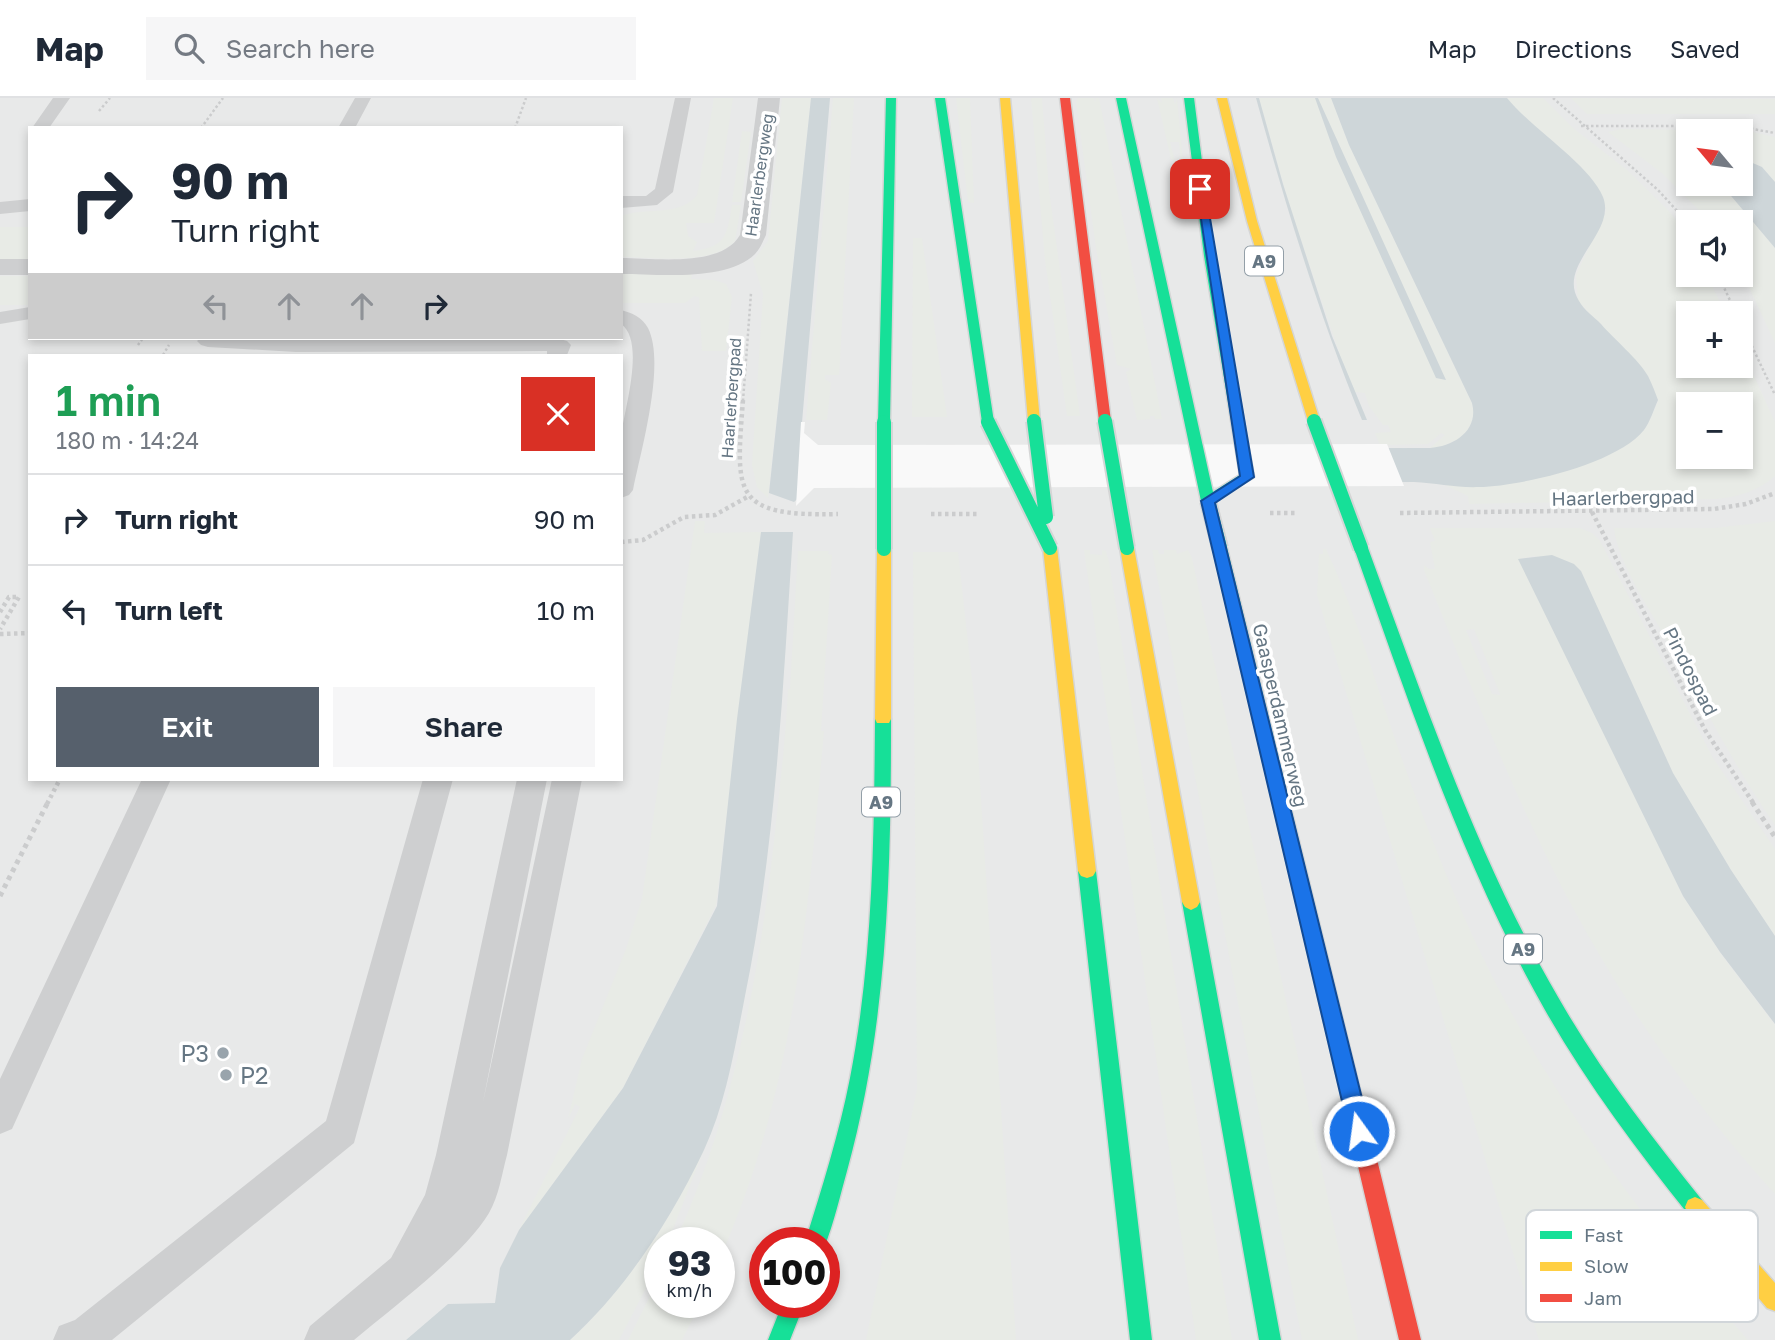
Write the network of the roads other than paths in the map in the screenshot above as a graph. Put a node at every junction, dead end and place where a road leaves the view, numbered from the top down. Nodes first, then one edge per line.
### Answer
1 (62, 98) edge
2 (363, 98) edge
3 (683, 98) edge
4 (769, 98) edge
5 (891, 98) edge
6 (940, 98) edge
7 (1005, 98) edge
8 (1065, 98) edge
9 (1121, 98) edge
10 (1189, 98) edge
11 (1222, 98) edge
12 (41, 126) edge
13 (347, 126) edge
14 (623, 202) edge
15 (28, 205) edge
16 (0, 208) edge
17 (623, 266) edge
18 (0, 267) edge
19 (28, 267) edge
20 (28, 313) edge
21 (623, 317) edge
22 (0, 318) edge
23 (206, 345) edge
24 (557, 354) edge
25 (623, 479) edge
26 (1208, 501) junction
27 (1050, 548) junction
28 (155, 781) edge
29 (437, 781) edge
30 (533, 781) edge
31 (566, 781) edge
32 (0, 1117) edge
33 (1697, 1210) edge
34 (820, 1227) edge
35 (402, 1273) junction
36 (1758, 1281) edge
37 (1775, 1300) edge
38 (788, 1318) edge
39 (73, 1340) edge
40 (324, 1340) edge
41 (779, 1340) edge
42 (1141, 1340) edge
43 (1270, 1340) edge
44 (1410, 1340) edge

1 - 12 lane
2 - 13 lane
3 - 14 lane
4 - 17 street, Haarlerbergweg
5 - 34 highway, A9, bridge
6 - 27 highway, bridge
7 - 27 highway, bridge
8 - 43 highway, bridge
9 - 26 highway, Gaasperdammerweg
10 - 26 highway
11 - 33 highway, A9, bridge
15 - 16 lane
18 - 19 street
20 - 22 lane
21 - 25 lane
23 - 24 lane
26 - 44 highway, Gaasperdammerweg, bridge
27 - 42 highway
28 - 32 lane
29 - 39 lane
30 - 35 lane
31 - 35 lane
35 - 40 lane
36 - 37 highway, A9, bridge
38 - 41 highway

